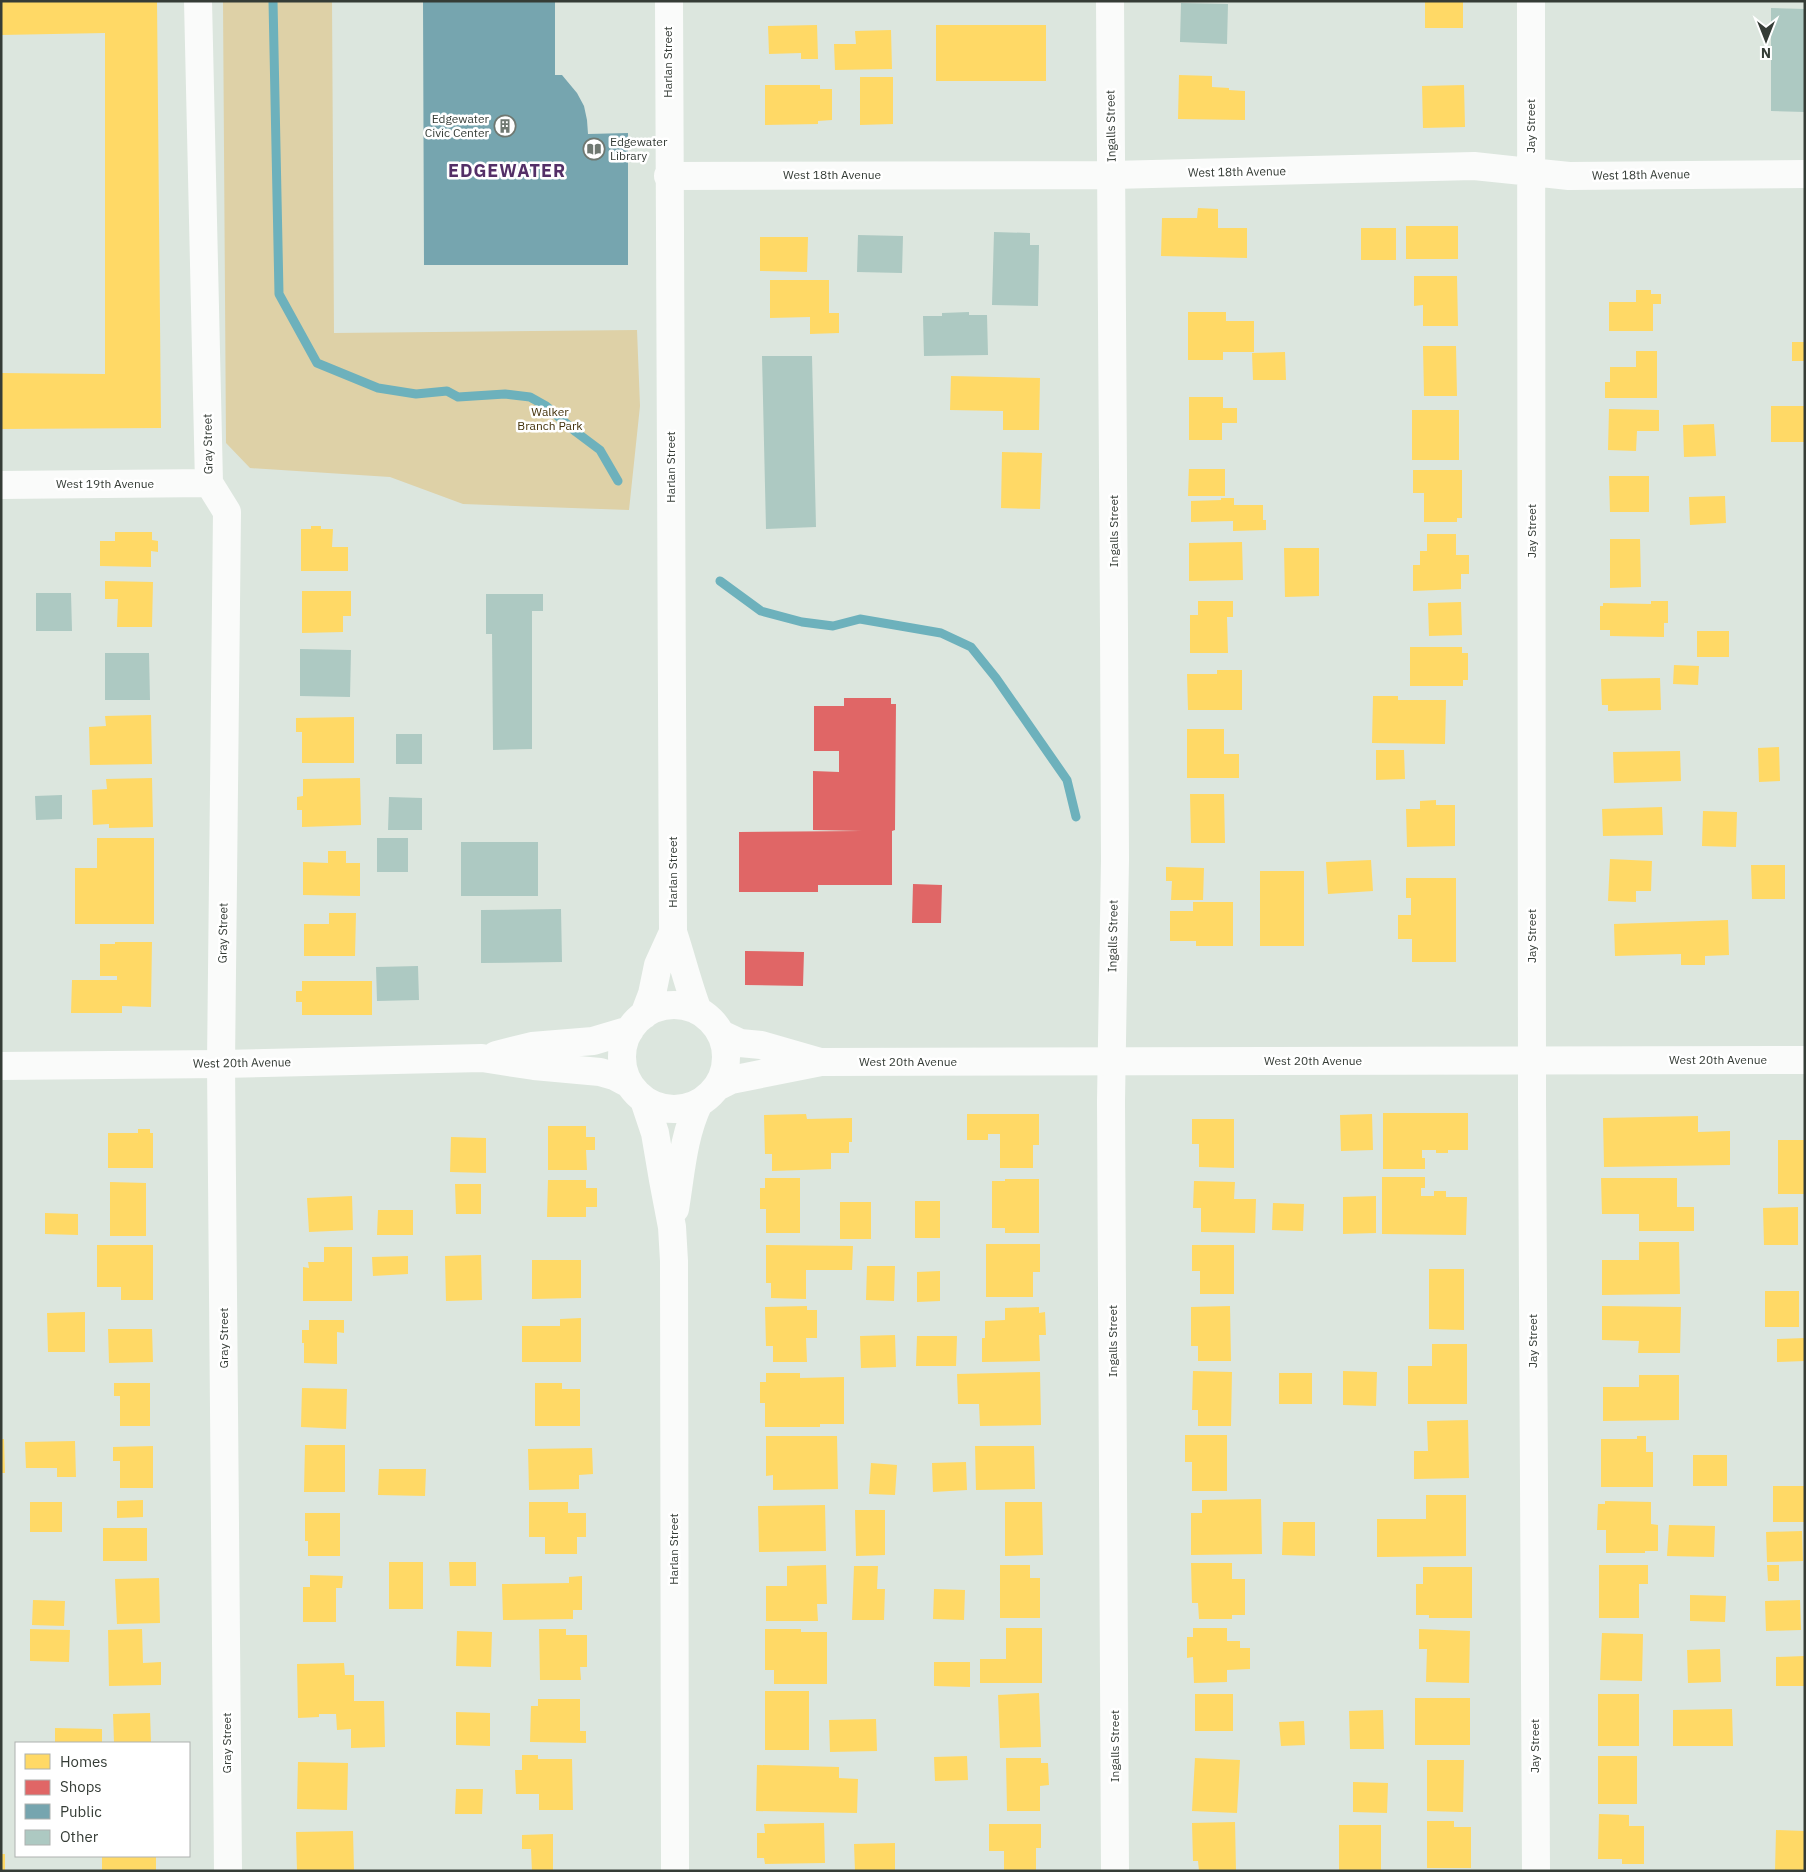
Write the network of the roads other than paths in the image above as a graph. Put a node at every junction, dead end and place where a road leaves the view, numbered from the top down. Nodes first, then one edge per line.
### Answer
1 (198, 1) edge
2 (669, 1) edge
3 (1110, 1) edge
4 (1531, 1) edge
5 (1532, 171) junction
6 (1805, 174) edge
7 (1112, 175) junction
8 (668, 176) junction
9 (209, 483) junction
10 (1, 484) edge
11 (673, 932) junction
12 (698, 1011) junction
13 (637, 1023) junction
14 (721, 1034) junction
15 (482, 1058) junction
16 (1532, 1060) junction
17 (1805, 1060) edge
18 (821, 1062) junction
19 (1111, 1062) junction
20 (221, 1064) junction
21 (1, 1066) edge
22 (637, 1092) junction
23 (708, 1095) junction
24 (672, 1227) junction
25 (228, 1871) edge
26 (675, 1871) edge
27 (1115, 1871) edge
28 (1536, 1871) edge

1 - 9 street, Gray Street
2 - 8 street, Harlan Street
3 - 7 street, Ingalls Street
4 - 5 street, Jay Street
5 - 6 street, West 18th Avenue
5 - 7 street, West 18th Avenue
5 - 16 street, Jay Street
7 - 8 street, West 18th Avenue
7 - 19 street, Ingalls Street
8 - 11 street, Harlan Street
9 - 10 street, West 19th Avenue
9 - 20 street, Gray Street
11 - 12 street, Harlan Street
11 - 13 street, Harlan Street
12 - 13 street
12 - 14 street
13 - 15 street, West 20th Avenue
13 - 22 street
14 - 18 street, West 20th Avenue
14 - 23 street
15 - 20 street, West 20th Avenue
15 - 22 street, West 20th Avenue
16 - 17 street, West 20th Avenue
16 - 19 street, West 20th Avenue
16 - 28 street, Jay Street
18 - 19 street, West 20th Avenue
18 - 23 street, West 20th Avenue
19 - 27 street, Ingalls Street
20 - 21 street, West 20th Avenue
20 - 25 street, Gray Street
22 - 23 street
22 - 24 street, Harlan Street
23 - 24 street, Harlan Street
24 - 26 street, Harlan Street

